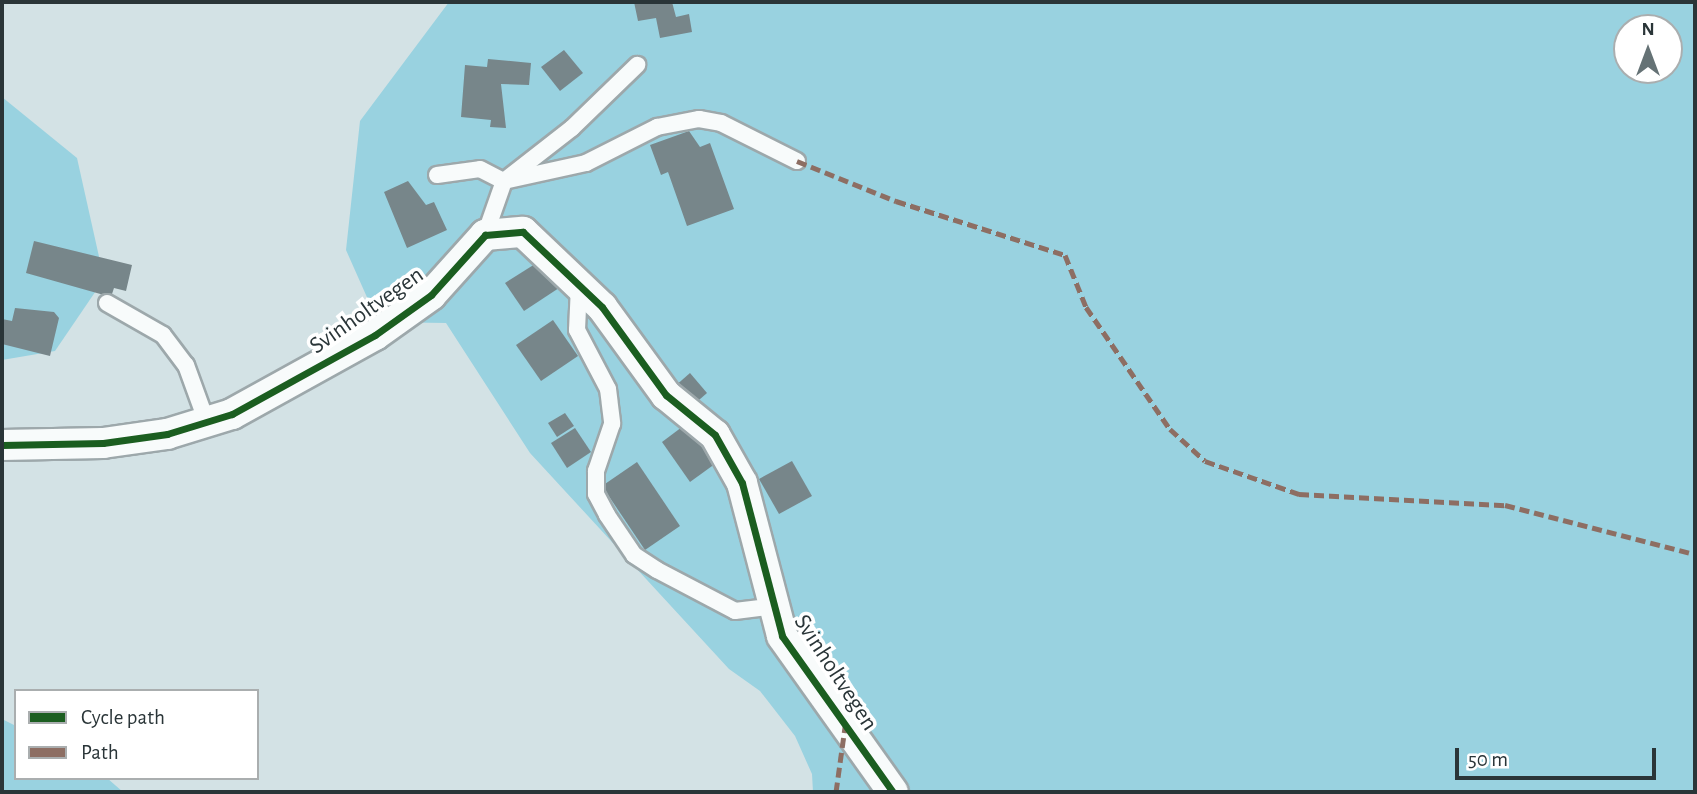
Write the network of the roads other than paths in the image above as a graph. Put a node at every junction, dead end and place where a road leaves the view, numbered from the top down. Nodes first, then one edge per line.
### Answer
1 (637, 65) dead end
2 (797, 161) dead end
3 (437, 175) dead end
4 (504, 181) junction
5 (485, 235) junction
6 (579, 286) junction
7 (107, 303) dead end
8 (206, 420) junction
9 (2, 445) edge
10 (773, 606) junction
11 (893, 792) edge

1 - 4 lane
2 - 4 lane
3 - 4 lane
4 - 5 lane
5 - 6 street, Svinholtvegen
5 - 8 street, Svinholtvegen
6 - 10 street, Svinholtvegen
6 - 10 lane
7 - 8 lane
8 - 9 street, Svinholtvegen
10 - 11 street, Svinholtvegen

